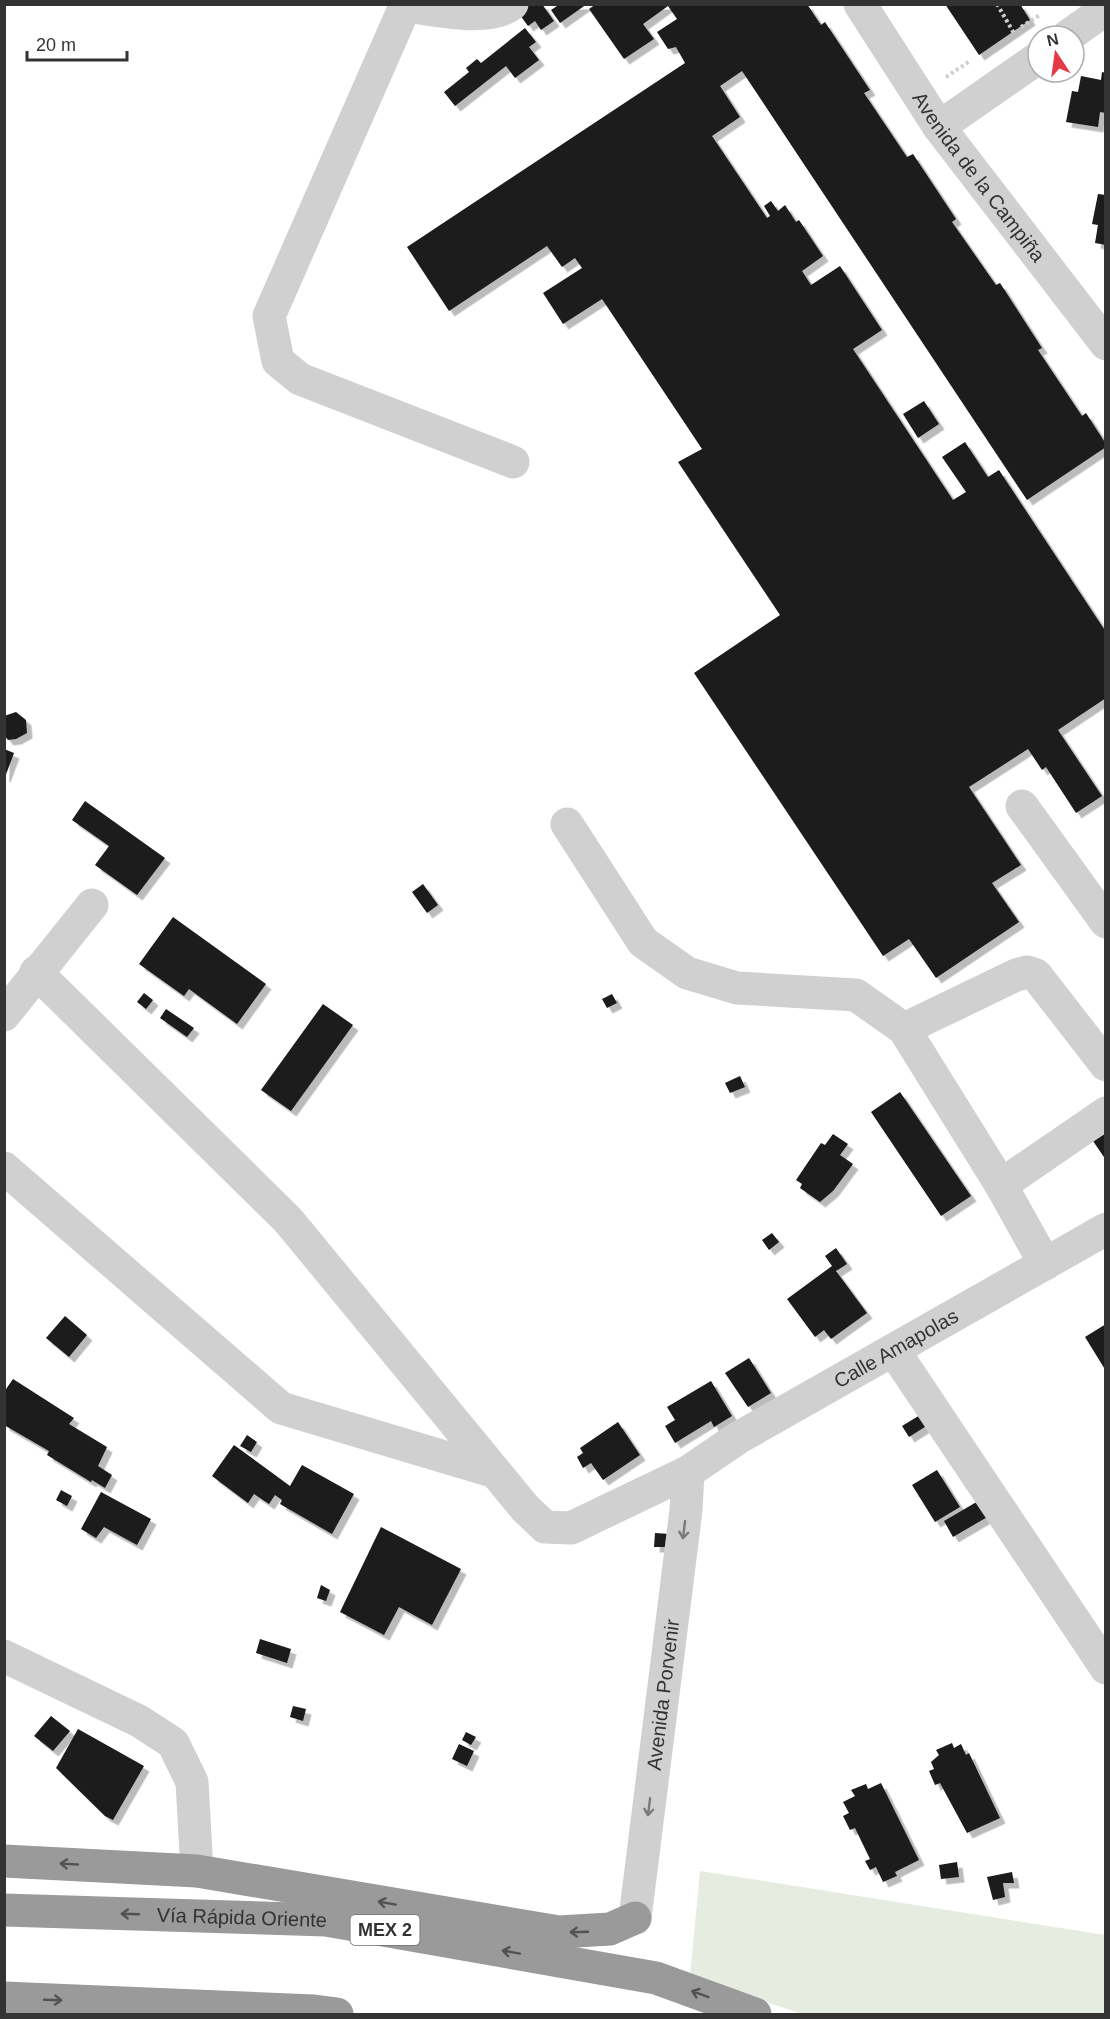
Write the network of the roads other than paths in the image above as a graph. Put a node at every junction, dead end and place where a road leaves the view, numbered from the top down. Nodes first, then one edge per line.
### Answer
1 (512, 4) edge
2 (860, 4) edge
3 (406, 5) edge
4 (1106, 9) edge
5 (1085, 24) edge
6 (1026, 66) edge
7 (939, 127) junction
8 (1103, 334) edge
9 (513, 462) dead end
10 (1022, 806) dead end
11 (567, 824) dead end
12 (92, 905) dead end
13 (1106, 922) edge
14 (36, 972) junction
15 (4, 1015) edge
16 (904, 1029) junction
17 (1106, 1065) edge
18 (1106, 1113) edge
19 (4, 1168) edge
20 (1001, 1185) junction
21 (1106, 1229) edge
22 (1045, 1264) junction
23 (894, 1351) junction
24 (495, 1472) junction
25 (688, 1472) junction
26 (4, 1656) edge
27 (1106, 1668) edge
28 (4, 1861) edge
29 (197, 1871) junction
30 (4, 1910) edge
31 (635, 1918) joint
32 (4, 1998) edge
33 (337, 2014) edge
34 (755, 2014) edge

1 - 3 street
2 - 7 street, Avenida de la Campiña
3 - 9 street
4 - 5 street
6 - 7 street
7 - 8 street, Avenida de la Campiña
10 - 13 street
11 - 16 street
12 - 14 street
14 - 15 street
14 - 24 street, Calle Amapolas
16 - 17 street
16 - 20 street
18 - 20 street
19 - 24 street
20 - 22 street
21 - 22 street, Calle Amapolas
22 - 23 street, Calle Amapolas
23 - 25 street, Calle Amapolas
23 - 27 street
24 - 25 street, Calle Amapolas
25 -> 31 street, Avenida Porvenir
26 - 29 street
29 -> 28 highway
31 -> 29 highway
34 -> 30 highway, Vía Rápida Oriente / MEX 2
32 -> 33 highway

